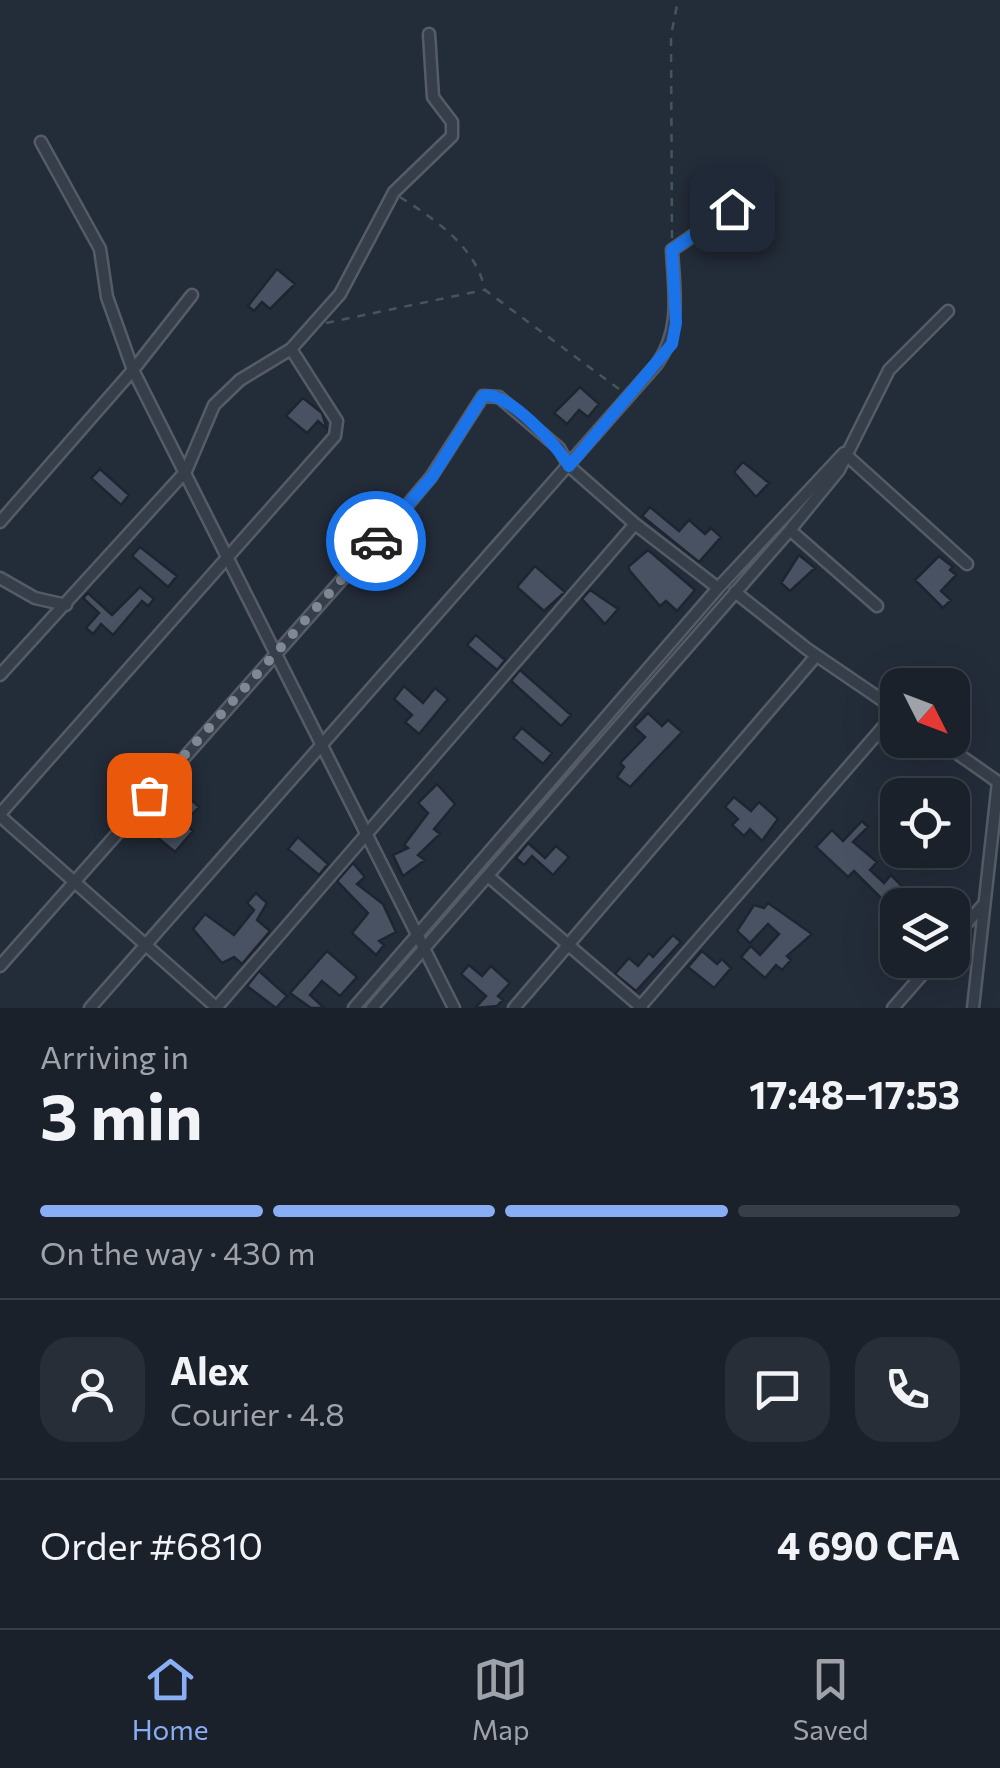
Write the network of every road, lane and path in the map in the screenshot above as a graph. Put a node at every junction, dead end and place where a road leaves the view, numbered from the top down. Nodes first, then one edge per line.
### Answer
1 (678, 0) edge
2 (429, 34) dead end
3 (41, 142) dead end
4 (394, 192) junction
5 (732, 209) dead end
6 (672, 250) junction
7 (486, 290) junction
8 (192, 295) dead end
9 (948, 311) dead end
10 (310, 326) junction
11 (291, 350) junction
12 (134, 370) junction
13 (628, 396) junction
14 (844, 453) junction
15 (569, 466) junction
16 (186, 471) junction
17 (0, 522) edge
18 (634, 524) junction
19 (790, 530) junction
20 (228, 558) junction
21 (967, 564) dead end
22 (0, 578) edge
23 (718, 588) junction
24 (736, 592) junction
25 (66, 605) junction
26 (877, 606) dead end
27 (277, 652) junction
28 (816, 656) junction
29 (0, 675) edge
30 (880, 699) edge
31 (880, 731) edge
32 (324, 745) junction
33 (964, 758) edge
34 (0, 815) edge
35 (366, 834) junction
36 (489, 877) junction
37 (73, 880) junction
38 (984, 904) junction
39 (970, 920) edge
40 (417, 936) junction
41 (146, 946) junction
42 (568, 946) junction
43 (424, 949) junction
44 (0, 966) edge
45 (919, 978) edge
46 (90, 1008) edge
47 (217, 1008) edge
48 (354, 1008) edge
49 (372, 1008) edge
50 (454, 1008) edge
51 (514, 1008) edge
52 (640, 1008) edge
53 (893, 1008) edge
54 (973, 1008) edge

1 - 6 path
2 - 4 street
3 - 12 street
4 - 7 path
4 - 10 street
5 - 6 street
6 - 13 street
7 - 10 path
7 - 13 path
8 - 12 street
9 - 14 street
10 - 11 street
11 - 16 street
11 - 20 street
12 - 16 street
12 - 17 street
13 - 15 street
14 - 19 street
14 - 21 street
14 - 23 street
15 - 18 street
15 - 27 street
15 - 32 street
16 - 20 street
16 - 25 street
18 - 23 street
18 - 35 street
19 - 24 street
19 - 26 street
20 - 27 street
20 - 34 street
22 - 25 street
23 - 40 street
24 - 28 street
24 - 36 street
25 - 29 street
27 - 32 street
27 - 37 street
28 - 30 street
28 - 42 street
31 - 52 street
32 - 35 street
32 - 41 street
33 - 38 street
34 - 37 street
35 - 40 street
35 - 47 street
36 - 42 street
36 - 43 street
37 - 41 street
37 - 44 street
38 - 39 street
38 - 54 street
40 - 43 street
40 - 48 street
41 - 46 street
41 - 47 street
42 - 51 street
42 - 52 street
43 - 49 street
43 - 50 street
45 - 53 street

